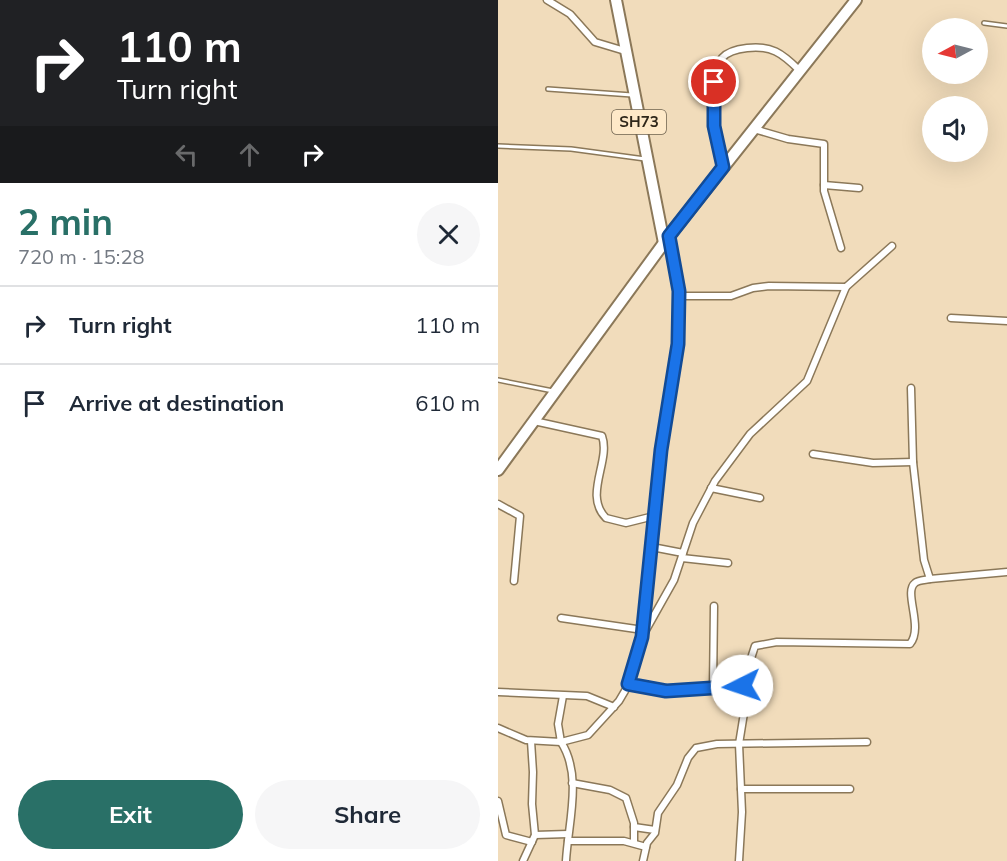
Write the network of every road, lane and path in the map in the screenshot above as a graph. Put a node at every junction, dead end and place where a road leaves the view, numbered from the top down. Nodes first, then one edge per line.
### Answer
1 (546, 0) edge
2 (616, 0) edge
3 (856, 0) edge
4 (988, 24) edge
5 (1007, 26) edge
6 (625, 51) junction
7 (799, 70) junction
8 (548, 89) dead end
9 (634, 95) junction
10 (753, 129) junction
11 (498, 146) edge
12 (647, 159) junction
13 (723, 167) junction
14 (824, 185) junction
15 (859, 188) dead end
16 (666, 240) junction
17 (892, 246) dead end
18 (841, 248) dead end
19 (846, 287) junction
20 (679, 296) junction
21 (951, 318) dead end
22 (1007, 321) edge
23 (498, 380) edge
24 (911, 388) dead end
25 (555, 392) junction
26 (534, 421) junction
27 (813, 454) dead end
28 (913, 462) junction
29 (498, 470) edge
30 (711, 489) junction
31 (760, 498) dead end
32 (498, 504) edge
33 (654, 516) junction
34 (652, 547) junction
35 (682, 556) junction
36 (728, 563) dead end
37 (1007, 572) edge
38 (930, 579) junction
39 (514, 581) dead end
40 (714, 606) dead end
41 (561, 618) dead end
42 (642, 633) junction
43 (628, 684) junction
44 (742, 686) junction
45 (713, 688) junction
46 (498, 692) edge
47 (563, 696) junction
48 (614, 707) junction
49 (498, 728) edge
50 (531, 741) junction
51 (561, 742) junction
52 (867, 742) dead end
53 (739, 744) junction
54 (572, 783) junction
55 (741, 789) junction
56 (850, 789) dead end
57 (498, 801) edge
58 (634, 827) junction
59 (655, 830) junction
60 (568, 837) junction
61 (534, 838) junction
62 (634, 842) junction
63 (646, 847) junction
64 (523, 861) edge
65 (566, 861) edge
66 (643, 861) edge
67 (739, 861) edge

1 - 6 street
2 - 6 main road, SH73
3 - 7 main road
4 - 5 lane
6 - 9 main road, SH73
7 - 10 main road
7 - 13 street
8 - 9 lane
9 - 12 main road, SH73
10 - 13 main road
10 - 14 street
11 - 12 lane
12 - 16 main road, SH73
13 - 16 main road
14 - 15 street
14 - 18 street
16 - 20 street
16 - 25 main road
17 - 19 street
19 - 20 street
19 - 30 street
20 - 33 street
21 - 22 street
23 - 25 lane
24 - 28 street
25 - 26 main road
26 - 29 main road
26 - 33 street
27 - 28 street
28 - 38 street
30 - 31 street
30 - 35 street
32 - 39 street
33 - 34 street
34 - 35 street
34 - 42 street
35 - 36 street
35 - 42 street
37 - 38 street
38 - 44 street
40 - 45 street
41 - 42 street
42 - 43 street
43 - 45 street
43 - 48 street
44 - 45 street
44 - 53 street
46 - 47 street
47 - 48 street
47 - 51 street
48 - 51 street
49 - 50 street
50 - 51 street
50 - 61 street
51 - 54 street
52 - 53 street
53 - 55 street
53 - 59 street
54 - 58 street
54 - 60 street
55 - 56 street
55 - 67 street
57 - 61 street
58 - 59 street
58 - 62 street
59 - 63 street
60 - 61 street
60 - 62 street
60 - 65 street
61 - 64 street
62 - 63 street
63 - 66 street

